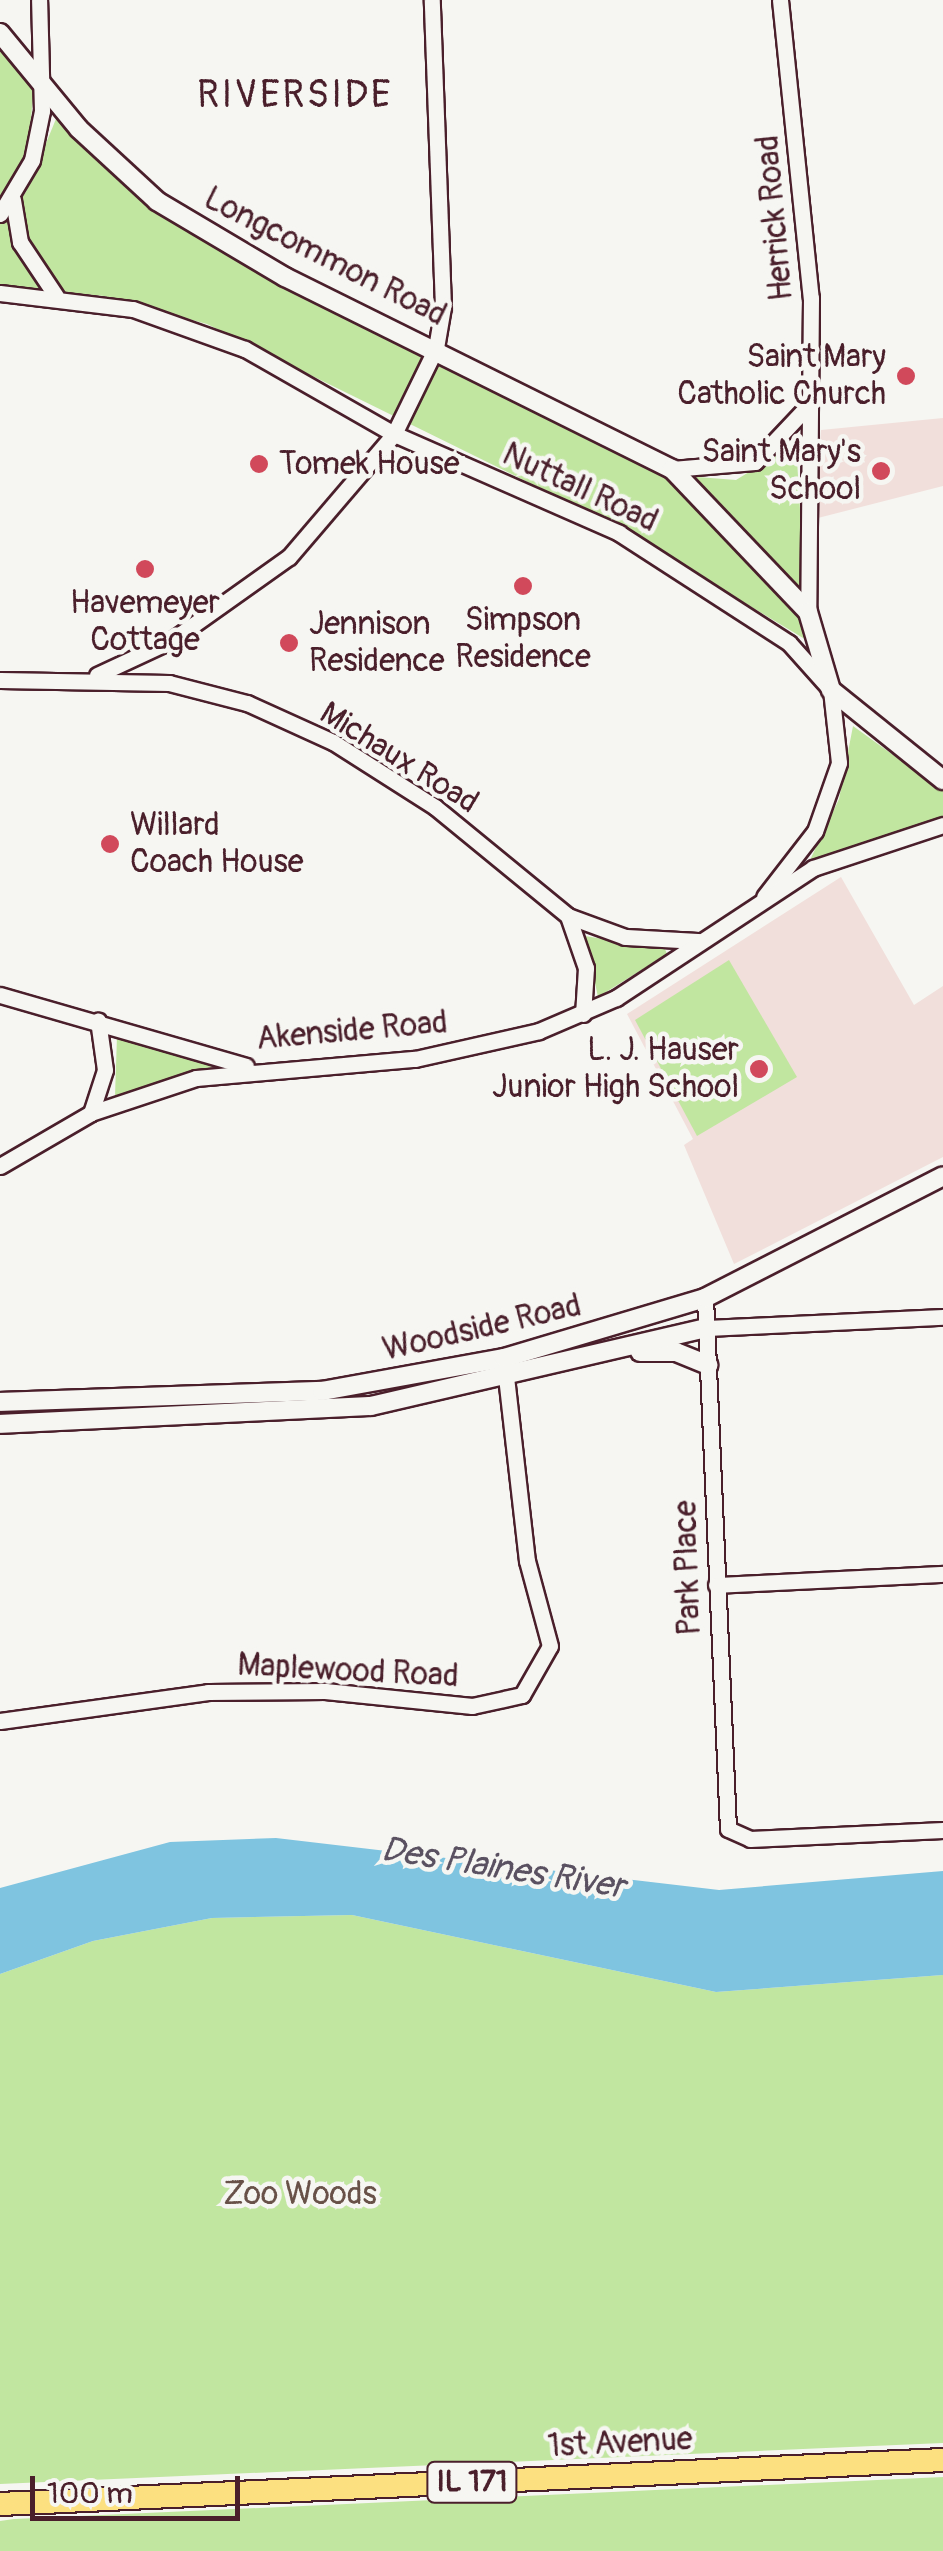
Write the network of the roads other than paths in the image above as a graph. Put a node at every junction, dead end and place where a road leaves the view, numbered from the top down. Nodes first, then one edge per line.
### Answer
1 (39, 0) edge
2 (432, 0) edge
3 (780, 0) edge
4 (0, 33) edge
5 (40, 72) junction
6 (14, 200) junction
7 (0, 214) edge
8 (0, 294) edge
9 (56, 296) junction
10 (436, 348) junction
11 (805, 409) junction
12 (394, 434) junction
13 (672, 469) junction
14 (808, 612) junction
15 (97, 675) junction
16 (0, 680) edge
17 (831, 690) junction
18 (943, 780) edge
19 (943, 826) edge
20 (764, 896) junction
21 (568, 916) junction
22 (701, 941) junction
23 (0, 994) edge
24 (583, 1014) junction
25 (98, 1020) junction
26 (250, 1067) junction
27 (91, 1114) junction
28 (0, 1166) edge
29 (943, 1176) edge
30 (705, 1298) junction
31 (943, 1317) edge
32 (706, 1328) junction
33 (615, 1352) junction
34 (504, 1358) junction
35 (708, 1365) junction
36 (507, 1382) junction
37 (0, 1402) edge
38 (0, 1424) edge
39 (943, 1574) edge
40 (716, 1585) junction
41 (0, 1721) edge
42 (943, 1830) edge
43 (943, 2460) edge
44 (0, 2504) edge

1 - 5 street
2 - 10 street
3 - 11 street, Herrick Road
4 - 5 street, Longcommon Road
5 - 6 street
5 - 10 street, Longcommon Road
6 - 7 street
6 - 9 street
8 - 9 street, Nuttall Road
9 - 12 street, Nuttall Road
10 - 12 street
10 - 13 street, Longcommon Road
11 - 13 street
11 - 14 street, Herrick Road
12 - 15 street
12 - 17 street, Nuttall Road
13 - 14 street, Longcommon Road
14 - 17 street, Longcommon Road
15 - 16 street, Michaux Road
15 - 21 street, Michaux Road
17 - 18 street
17 - 20 street, Akenside Road
19 - 20 street, Akenside Road
20 - 22 street, Akenside Road
21 - 22 street, Michaux Road
21 - 24 street
22 - 24 street, Akenside Road
23 - 25 street
24 - 26 street, Akenside Road
25 - 26 street
25 - 27 street
26 - 27 street, Akenside Road
27 - 28 street, Akenside Road
29 - 30 street, Woodside Road
30 - 32 street, Park Place
30 - 34 street, Woodside Road
31 - 32 street
32 - 33 street, Woodside Road
32 - 35 street, Park Place
33 - 35 street
33 - 36 street, Woodside Road
34 - 36 street, Maplewood Road
34 - 37 street, Woodside Road
35 - 40 street, Park Place
36 - 38 street, Woodside Road
36 - 41 street, Maplewood Road
39 - 40 street
40 - 42 street, Park Place
43 - 44 main road, 1st Avenue / IL 171

